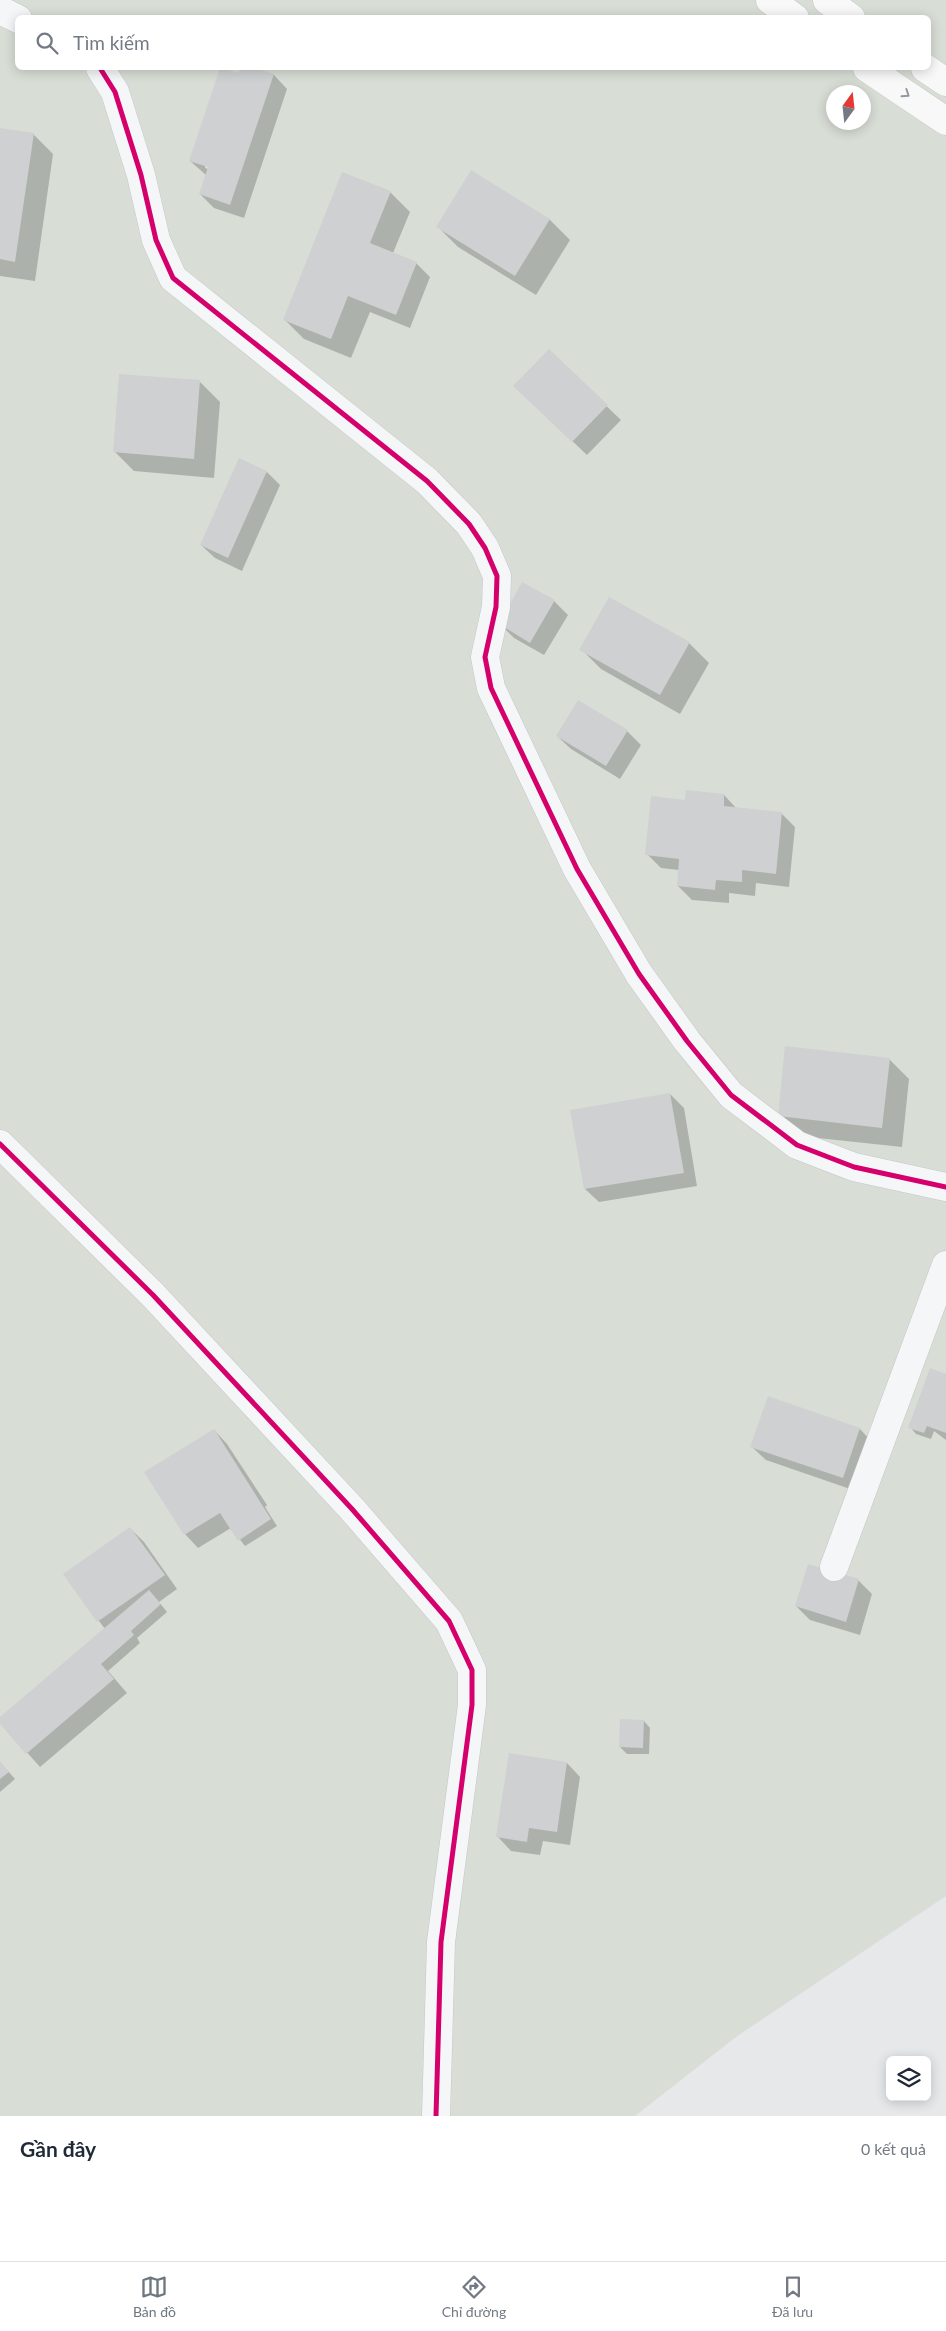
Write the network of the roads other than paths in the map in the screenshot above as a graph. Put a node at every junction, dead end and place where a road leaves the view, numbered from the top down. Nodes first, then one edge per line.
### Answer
1 (770, 0) edge
2 (827, 0) edge
3 (0, 10) edge
4 (791, 15) edge
5 (847, 15) edge
6 (15, 18) edge
7 (101, 70) edge
8 (870, 70) edge
9 (928, 70) edge
10 (946, 82) edge
11 (946, 121) edge
12 (0, 1144) edge
13 (946, 1187) edge
14 (946, 1265) edge
15 (834, 1567) dead end
16 (436, 2116) edge

1 - 4 main road
2 - 5 main road
3 - 6 street
7 - 13 street
8 -> 11 main road
9 - 10 main road
12 - 16 street
14 - 15 street

